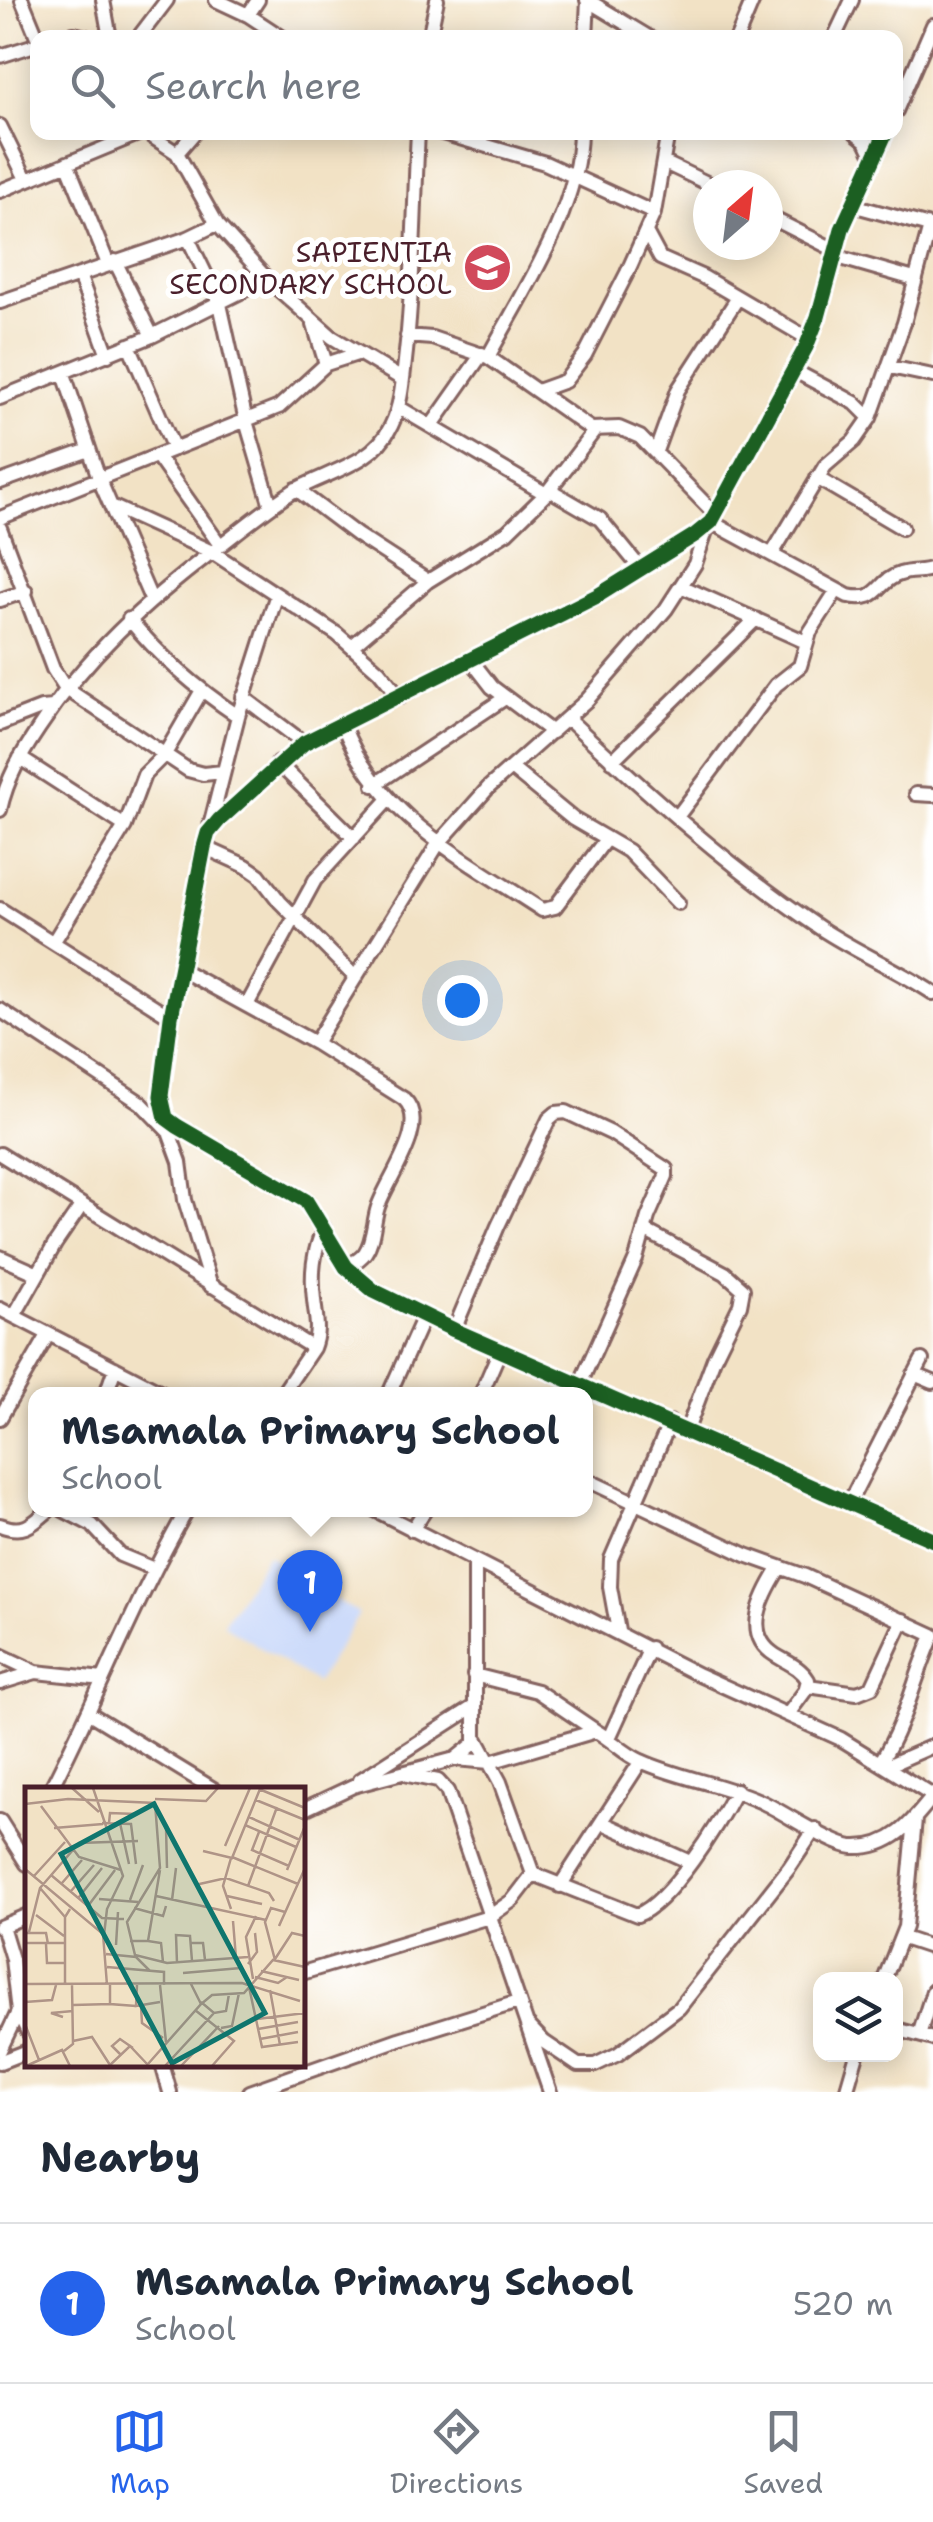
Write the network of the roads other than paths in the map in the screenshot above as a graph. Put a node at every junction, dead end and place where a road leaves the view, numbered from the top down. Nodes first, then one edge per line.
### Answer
1 (22, 0) edge
2 (103, 0) edge
3 (167, 0) edge
4 (216, 0) edge
5 (258, 0) edge
6 (436, 0) edge
7 (587, 0) edge
8 (753, 0) edge
9 (852, 0) edge
10 (248, 14) junction
11 (933, 25) edge
12 (34, 30) edge
13 (109, 30) edge
14 (144, 30) edge
15 (267, 30) edge
16 (431, 30) edge
17 (586, 30) edge
18 (637, 30) edge
19 (740, 30) edge
20 (838, 30) edge
21 (30, 44) edge
22 (0, 56) edge
23 (903, 94) edge
24 (0, 126) edge
25 (124, 140) edge
26 (156, 140) edge
27 (189, 140) edge
28 (418, 140) edge
29 (467, 140) edge
30 (579, 140) edge
31 (667, 140) edge
32 (865, 140) edge
33 (882, 140) edge
34 (177, 154) junction
35 (874, 158) junction
36 (663, 162) junction
37 (67, 163) junction
38 (693, 176) edge
39 (576, 178) junction
40 (26, 179) junction
41 (0, 191) edge
42 (852, 206) junction
43 (654, 213) junction
44 (216, 224) junction
45 (783, 224) edge
46 (931, 226) edge
47 (646, 232) junction
48 (188, 238) junction
49 (834, 253) junction
50 (111, 263) junction
51 (79, 274) junction
52 (268, 278) junction
53 (914, 280) junction
54 (737, 299) junction
55 (0, 302) edge
56 (220, 304) junction
57 (314, 322) junction
58 (152, 336) junction
59 (408, 336) junction
60 (809, 338) junction
61 (129, 346) junction
62 (356, 354) junction
63 (108, 355) junction
64 (485, 355) junction
65 (326, 364) junction
66 (890, 368) junction
67 (794, 370) junction
68 (64, 374) junction
69 (933, 376) edge
70 (402, 380) junction
71 (540, 390) junction
72 (0, 398) edge
73 (398, 407) junction
74 (870, 418) junction
75 (246, 421) junction
76 (432, 425) junction
77 (595, 430) junction
78 (174, 449) junction
79 (89, 450) junction
80 (656, 451) junction
81 (157, 456) junction
82 (817, 478) junction
83 (100, 480) junction
84 (0, 482) edge
85 (296, 490) junction
86 (548, 492) junction
87 (111, 506) junction
88 (272, 506) junction
89 (0, 518) edge
90 (711, 520) junction
91 (0, 528) edge
92 (902, 528) dead end
93 (216, 549) junction
94 (772, 554) junction
95 (933, 568) edge
96 (641, 569) junction
97 (428, 581) junction
98 (683, 587) junction
99 (837, 590) junction
100 (26, 591) junction
101 (276, 597) junction
102 (151, 599) junction
103 (0, 600) edge
104 (129, 619) junction
105 (756, 619) junction
106 (806, 642) junction
107 (352, 646) junction
108 (471, 660) junction
109 (65, 688) junction
110 (201, 692) junction
111 (400, 697) junction
112 (243, 698) junction
113 (505, 698) junction
114 (53, 707) junction
115 (238, 716) junction
116 (567, 718) junction
117 (0, 724) edge
118 (342, 725) junction
119 (552, 732) junction
120 (304, 743) junction
121 (165, 754) junction
122 (20, 758) junction
123 (612, 761) junction
124 (278, 763) junction
125 (511, 768) junction
126 (223, 772) junction
127 (374, 785) junction
128 (916, 794) dead end
129 (933, 795) edge
130 (389, 798) junction
131 (0, 810) edge
132 (677, 817) junction
133 (125, 826) junction
134 (354, 838) junction
135 (206, 840) junction
136 (606, 840) junction
137 (438, 844) junction
138 (678, 903) dead end
139 (0, 909) edge
140 (296, 918) junction
141 (54, 941) junction
142 (180, 969) junction
143 (354, 976) junction
144 (933, 993) edge
145 (246, 1005) junction
146 (0, 1010) edge
147 (171, 1016) junction
148 (314, 1043) junction
149 (0, 1154) edge
150 (82, 1206) junction
151 (324, 1228) junction
152 (644, 1230) junction
153 (0, 1257) edge
154 (346, 1267) junction
155 (38, 1274) junction
156 (211, 1286) junction
157 (0, 1309) edge
158 (14, 1316) junction
159 (424, 1316) junction
160 (454, 1330) junction
161 (48, 1335) junction
162 (313, 1348) junction
163 (500, 1350) junction
164 (922, 1360) dead end
165 (115, 1368) junction
166 (914, 1374) junction
167 (933, 1382) edge
168 (580, 1384) junction
169 (108, 1387) edge
170 (152, 1387) edge
171 (287, 1387) edge
172 (392, 1387) edge
173 (484, 1387) edge
174 (587, 1387) edge
175 (593, 1389) edge
176 (0, 1418) edge
177 (670, 1422) junction
178 (687, 1430) junction
179 (593, 1483) edge
180 (634, 1502) junction
181 (849, 1503) junction
182 (41, 1517) edge
183 (77, 1517) edge
184 (183, 1517) edge
185 (388, 1517) edge
186 (420, 1517) edge
187 (0, 1524) edge
188 (412, 1530) junction
189 (933, 1540) edge
190 (476, 1561) junction
191 (779, 1568) junction
192 (154, 1569) junction
193 (903, 1620) junction
194 (618, 1631) junction
195 (933, 1636) edge
196 (650, 1648) junction
197 (0, 1656) edge
198 (36, 1672) junction
199 (474, 1674) junction
200 (102, 1679) junction
201 (0, 1683) edge
202 (808, 1686) junction
203 (475, 1706) junction
204 (89, 1713) junction
205 (788, 1714) junction
206 (602, 1735) junction
207 (477, 1740) junction
208 (933, 1746) edge
209 (455, 1760) junction
210 (490, 1762) junction
211 (641, 1762) junction
212 (884, 1763) junction
213 (400, 1774) junction
214 (353, 1786) junction
215 (52, 1787) edge
216 (210, 1787) edge
217 (736, 1790) junction
218 (933, 1796) edge
219 (305, 1809) edge
220 (915, 1819) junction
221 (0, 1820) edge
222 (603, 1823) junction
223 (815, 1829) junction
224 (25, 1858) edge
225 (690, 1862) junction
226 (532, 1874) junction
227 (560, 1886) junction
228 (25, 1916) edge
229 (488, 1916) junction
230 (1, 1927) edge
231 (903, 1938) junction
232 (933, 1948) edge
233 (305, 1972) edge
234 (888, 1972) edge
235 (933, 1991) edge
236 (518, 2002) junction
237 (18, 2012) junction
238 (528, 2024) junction
239 (25, 2026) edge
240 (926, 2037) edge
241 (0, 2050) edge
242 (25, 2053) edge
243 (0, 2062) edge
244 (855, 2062) edge
245 (163, 2067) edge
246 (170, 2092) edge
247 (249, 2092) edge
248 (550, 2092) edge
249 (846, 2092) edge

1 - 12 street
2 - 13 street
3 - 14 street
4 - 10 street
5 - 10 street
6 - 16 street
7 - 17 street
7 - 18 street
8 - 19 street
9 - 20 street
10 - 15 street
11 - 23 street
21 - 22 street
24 - 40 street
25 - 37 street
26 - 34 street
27 - 34 street
28 - 59 street
29 - 39 street
30 - 39 street
31 - 36 street
32 - 35 street
33 - 35 street
34 - 44 street
35 - 42 street
36 - 38 street
36 - 43 street
37 - 40 street
37 - 50 street
39 - 43 street
39 - 64 street
40 - 41 street
42 - 46 street
42 - 49 street
43 - 47 street
44 - 48 street
44 - 52 street
45 - 49 street
46 - 53 street
47 - 54 street
47 - 71 street
48 - 50 street
48 - 56 street
49 - 53 street
49 - 60 street
50 - 51 street
50 - 58 street
51 - 55 street
51 - 63 street
52 - 56 street
52 - 57 street
53 - 66 street
54 - 60 street
54 - 80 street
56 - 58 street
56 - 75 street
57 - 62 street
57 - 65 street
58 - 61 street
59 - 64 street
59 - 70 street
60 - 67 street
61 - 63 street
61 - 78 street
62 - 65 street
62 - 70 street
63 - 68 street
64 - 71 street
64 - 76 street
65 - 75 street
66 - 69 street
66 - 74 street
67 - 74 street
67 - 90 street
68 - 72 street
68 - 79 street
70 - 73 street
71 - 77 street
73 - 76 street
73 - 85 street
74 - 82 street
75 - 78 street
75 - 88 street
76 - 86 street
77 - 80 street
77 - 86 street
78 - 81 street
79 - 83 street
79 - 84 street
80 - 90 street
81 - 83 street
81 - 93 street
82 - 92 street
82 - 94 street
83 - 87 street
83 - 89 street
85 - 88 street
85 - 97 street
86 - 96 street
86 - 97 street
87 - 93 street
87 - 102 street
88 - 93 street
90 - 94 street
90 - 96 street
90 - 98 street
91 - 100 street
93 - 101 street
93 - 102 street
94 - 99 street
95 - 99 street
96 - 108 street
97 - 107 street
98 - 105 street
98 - 116 street
99 - 106 street
100 - 103 street
100 - 109 street
101 - 107 street
101 - 112 street
102 - 104 street
104 - 109 street
104 - 110 street
105 - 106 street
105 - 123 street
106 - 132 street
107 - 111 street
108 - 111 street
108 - 113 street
109 - 114 street
109 - 121 street
110 - 115 street
110 - 121 street
111 - 118 street
112 - 115 street
112 - 120 street
113 - 119 street
113 - 127 street
114 - 117 street
114 - 122 street
115 - 126 street
116 - 119 street
116 - 123 street
118 - 120 street
118 - 127 street
119 - 125 street
120 - 124 street
121 - 126 street
121 - 133 street
122 - 131 street
122 - 133 street
123 - 132 street
124 - 134 street
124 - 135 street
125 - 136 street
125 - 137 street
126 - 135 street
127 - 130 street
128 - 129 street
130 - 134 street
130 - 137 street
132 - 144 street
133 - 141 street
134 - 140 street
135 - 140 street
135 - 142 street
136 - 137 street
136 - 138 street
137 - 143 street
139 - 141 street
140 - 143 street
140 - 145 street
141 - 147 street
142 - 145 street
142 - 147 street
143 - 148 street
145 - 148 street
146 - 156 street
147 - 151 street
148 - 154 street
149 - 150 street
150 - 155 street
150 - 156 street
151 - 154 street
151 - 162 street
152 - 160 street
152 - 168 street
152 - 178 street
153 - 155 street
154 - 159 street
155 - 158 street
156 - 162 street
157 - 158 street
158 - 161 street
159 - 160 street
159 - 172 street
160 - 163 street
161 - 165 street
161 - 176 street
162 - 171 street
163 - 168 street
163 - 173 street
164 - 166 street
165 - 169 street
165 - 170 street
166 - 167 street
166 - 181 street
168 - 174 street
175 - 177 street
177 - 178 street
177 - 180 street
178 - 181 street
179 - 180 street
180 - 191 street
180 - 194 street
181 - 189 street
182 - 187 street
183 - 192 street
184 - 192 street
185 - 188 street
186 - 188 street
188 - 190 street
190 - 194 street
190 - 199 street
191 - 193 street
191 - 202 street
192 - 200 street
193 - 195 street
193 - 202 street
194 - 196 street
195 - 212 street
196 - 205 street
196 - 206 street
197 - 198 street
198 - 200 street
198 - 201 street
199 - 203 street
199 - 206 street
200 - 204 street
202 - 205 street
203 - 207 street
203 - 214 street
204 - 215 street
204 - 216 street
205 - 212 street
206 - 210 street
206 - 211 street
207 - 209 street
207 - 210 street
208 - 212 street
209 - 210 street
209 - 213 street
210 - 226 street
211 - 217 street
211 - 222 street
212 - 218 street
213 - 214 street
213 - 229 street
214 - 219 street
217 - 223 street
217 - 225 street
218 - 220 street
220 - 223 street
220 - 231 street
221 - 224 street
222 - 225 street
222 - 227 street
223 - 238 street
225 - 227 street
226 - 227 street
226 - 229 street
228 - 230 street
229 - 233 street
229 - 236 street
230 - 237 street
231 - 232 street
231 - 234 street
235 - 240 street
236 - 238 street
236 - 247 street
237 - 239 street
237 - 241 street
238 - 248 street
242 - 243 street
244 - 249 street
245 - 246 street

